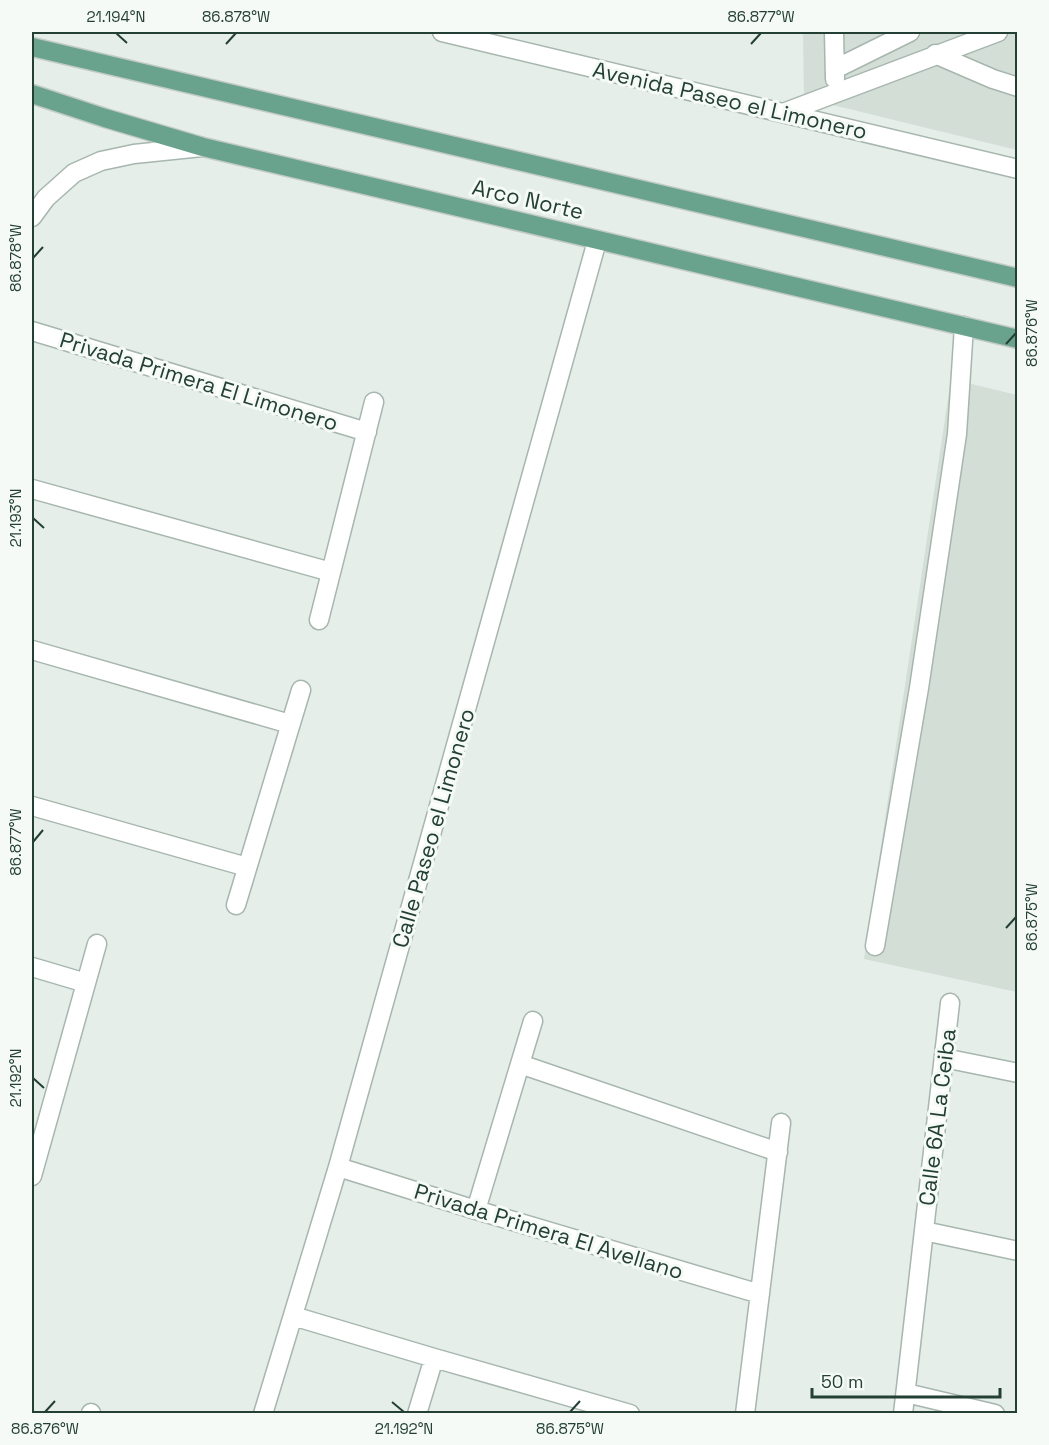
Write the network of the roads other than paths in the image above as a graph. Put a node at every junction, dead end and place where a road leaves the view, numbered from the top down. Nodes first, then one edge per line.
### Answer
1 (442, 32) edge
2 (834, 32) edge
3 (910, 32) edge
4 (998, 32) edge
5 (32, 47) edge
6 (935, 54) junction
7 (835, 69) junction
8 (1017, 87) edge
9 (836, 92) junction
10 (32, 94) edge
11 (783, 113) junction
12 (203, 147) junction
13 (1017, 168) edge
14 (32, 217) edge
15 (597, 241) junction
16 (1017, 278) edge
17 (964, 326) junction
18 (32, 331) edge
19 (1017, 339) edge
20 (374, 402) dead end
21 (367, 432) junction
22 (32, 489) edge
23 (332, 572) junction
24 (319, 620) dead end
25 (32, 650) edge
26 (301, 690) dead end
27 (290, 724) junction
28 (32, 806) edge
29 (248, 867) junction
30 (236, 906) dead end
31 (97, 944) dead end
32 (875, 946) dead end
33 (32, 966) edge
34 (86, 983) junction
35 (951, 1003) dead end
36 (532, 1021) dead end
37 (944, 1058) junction
38 (520, 1064) junction
39 (1017, 1073) edge
40 (39, 1119) edge
41 (782, 1123) dead end
42 (778, 1152) junction
43 (338, 1167) junction
44 (32, 1176) edge
45 (476, 1210) junction
46 (924, 1231) junction
47 (1017, 1251) edge
48 (760, 1294) junction
49 (293, 1316) junction
50 (434, 1358) junction
51 (906, 1393) junction
52 (263, 1413) edge
53 (417, 1413) edge
54 (630, 1413) edge
55 (745, 1413) edge
56 (903, 1413) edge
57 (995, 1413) edge

1 - 11 street, Avenida Paseo el Limonero
2 - 7 street
3 - 7 street
4 - 6 street
5 - 16 main road, Arco Norte
6 - 8 street
6 - 9 street
7 - 9 street
9 - 11 street
10 - 12 main road, Arco Norte
11 - 13 street, Avenida Paseo el Limonero
12 - 14 street
12 - 15 main road, Arco Norte
15 - 17 main road, Arco Norte
15 - 43 street, Calle Paseo el Limonero
17 - 19 main road, Arco Norte
17 - 32 street
18 - 21 street, Privada Primera El Limonero
20 - 21 street
21 - 23 street
22 - 23 street
23 - 24 street
25 - 27 street
26 - 27 street
27 - 29 street
28 - 29 street
29 - 30 street
31 - 34 street
33 - 34 street
34 - 40 street
35 - 37 street, Calle 6A La Ceiba
36 - 38 street
37 - 39 street
37 - 46 street, Calle 6A La Ceiba
38 - 42 street
38 - 45 street
40 - 44 street
41 - 42 street
42 - 48 street
43 - 45 street, Privada Primera El Avellano
43 - 49 street, Calle Paseo el Limonero
45 - 48 street, Privada Primera El Avellano
46 - 47 street, Calle 6A La Ceiba
46 - 51 street, Calle 6A La Ceiba
48 - 55 street
49 - 50 street
49 - 52 street, Calle Paseo el Limonero
50 - 53 street
50 - 54 street
51 - 56 street, Calle 6A La Ceiba
51 - 57 street

